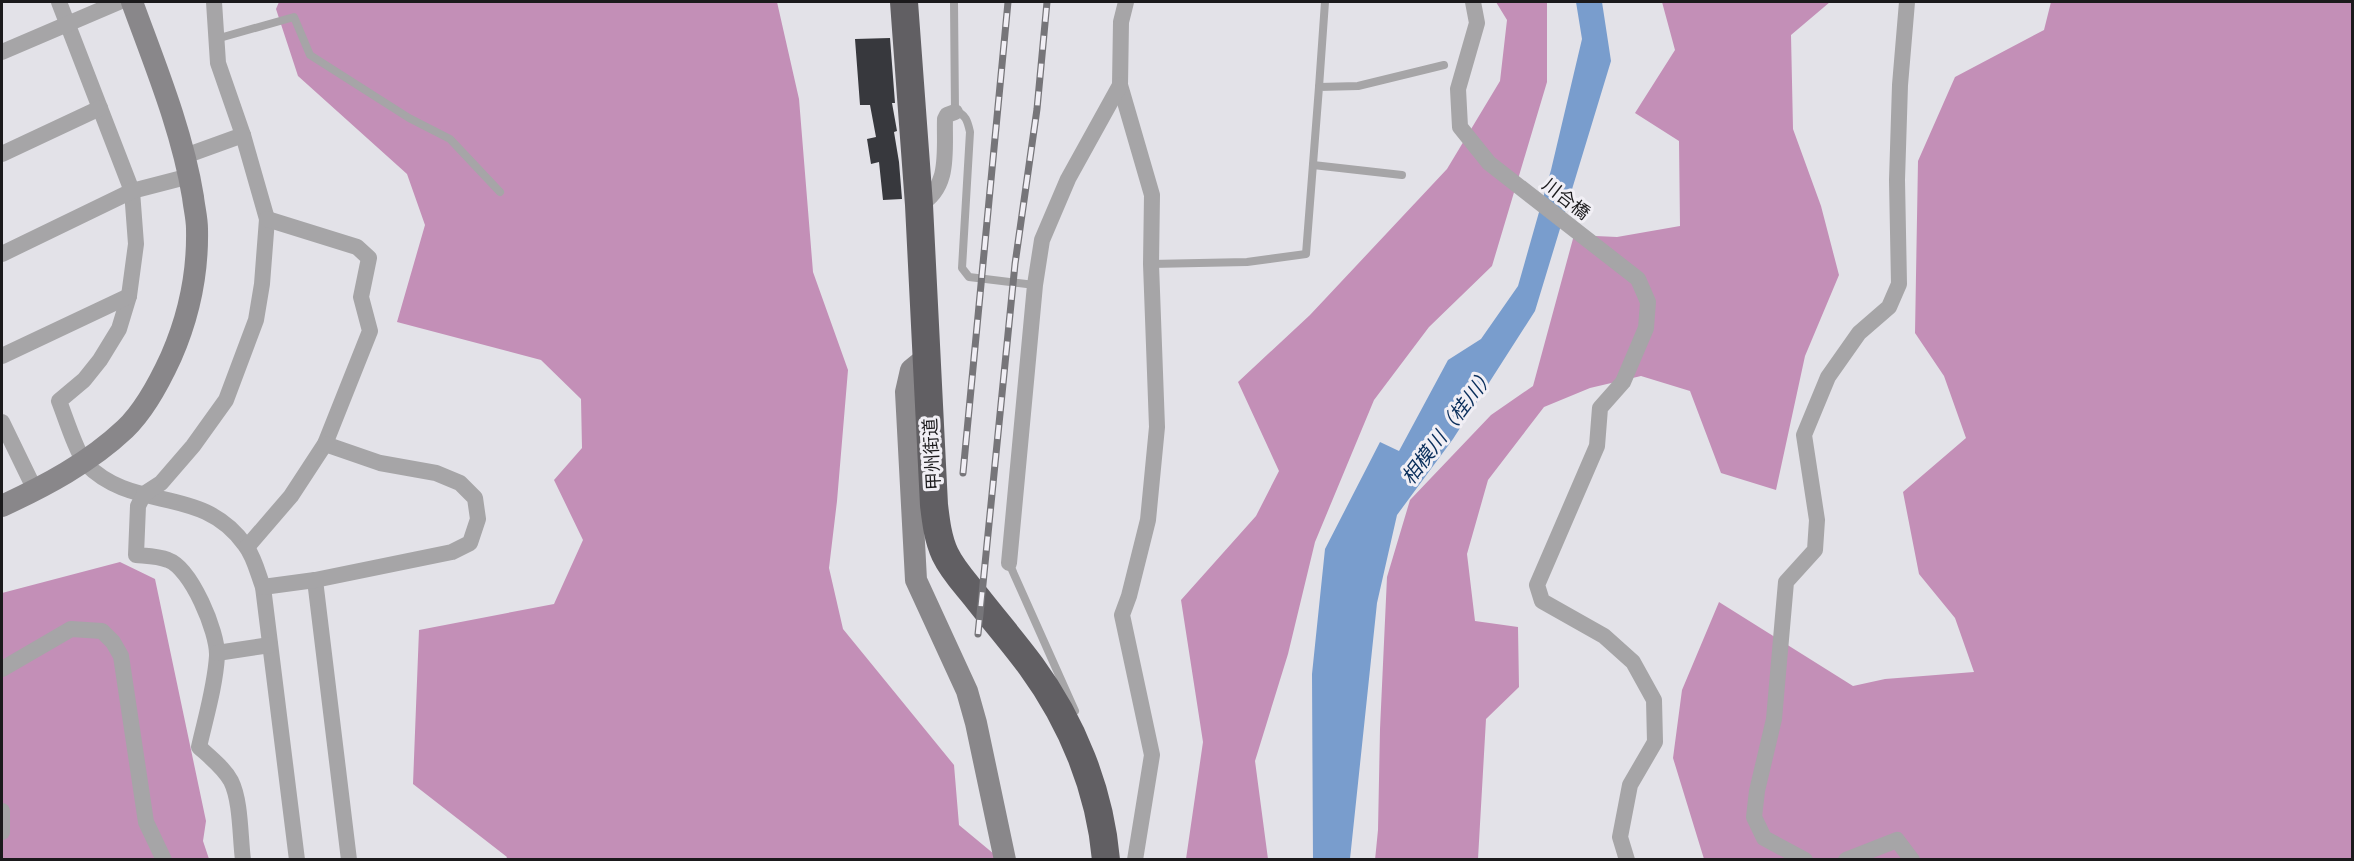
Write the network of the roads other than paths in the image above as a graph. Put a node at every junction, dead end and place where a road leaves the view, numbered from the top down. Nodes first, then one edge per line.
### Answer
1 (59, 2) edge
2 (119, 2) edge
3 (132, 2) edge
4 (214, 2) edge
5 (904, 2) edge
6 (954, 2) edge
7 (1126, 2) edge
8 (1325, 2) edge
9 (1473, 2) edge
10 (1907, 2) edge
11 (67, 23) junction
12 (216, 39) junction
13 (2, 52) edge
14 (1444, 64) dead end
15 (1120, 85) junction
16 (1319, 87) junction
17 (100, 108) junction
18 (955, 112) junction
19 (243, 135) junction
20 (2, 154) edge
21 (1313, 165) junction
22 (187, 166) junction
23 (1402, 175) dead end
24 (132, 191) junction
25 (500, 192) dead end
26 (919, 205) junction
27 (267, 219) junction
28 (2, 254) edge
29 (1151, 264) junction
30 (1035, 285) junction
31 (129, 296) junction
32 (2, 356) edge
33 (927, 357) junction
34 (2, 422) edge
35 (325, 444) junction
36 (84, 462) junction
37 (35, 490) junction
38 (144, 495) junction
39 (2, 506) edge
40 (247, 547) junction
41 (1009, 563) joint
42 (315, 580) junction
43 (263, 587) junction
44 (270, 645) junction
45 (217, 653) junction
46 (2, 669) edge
47 (1076, 746) junction
48 (2, 811) edge
49 (2, 832) edge
50 (164, 860) edge
51 (243, 860) edge
52 (297, 860) edge
53 (349, 860) edge
54 (1005, 860) edge
55 (1106, 860) edge
56 (1135, 860) edge
57 (1627, 860) edge
58 (1805, 860) edge
59 (1846, 860) edge
60 (1912, 860) edge

1 - 11 street
2 - 11 street
3 - 22 street
4 - 12 street
5 - 26 highway, 甲州街道
6 - 18 lane
7 - 15 street
8 - 16 lane
9 - 57 street, 川合橋
10 - 58 street
11 - 13 street
11 - 17 street
12 - 19 street
12 - 25 lane
14 - 16 lane
15 - 29 street
15 - 30 street
16 - 21 lane
17 - 20 street
17 - 24 street
18 - 26 street
18 - 30 lane
19 - 22 street
19 - 27 street
21 - 23 lane
21 - 29 lane
22 - 24 street
22 - 36 street
24 - 28 street
24 - 31 street
26 - 33 highway, 甲州街道
27 - 35 street
27 - 38 street
29 - 56 street
30 - 41 street
31 - 32 street
31 - 36 street
33 - 47 highway, 甲州街道
33 - 54 street
34 - 37 street
35 - 40 street
35 - 42 street
36 - 37 street
36 - 38 street
37 - 39 street
38 - 40 street
38 - 45 street
40 - 43 street
41 - 47 lane
42 - 43 street
42 - 53 street
43 - 44 street
44 - 45 street
44 - 52 street
45 - 51 street
46 - 50 street
47 - 55 highway, 甲州街道
48 - 49 street
59 - 60 street

